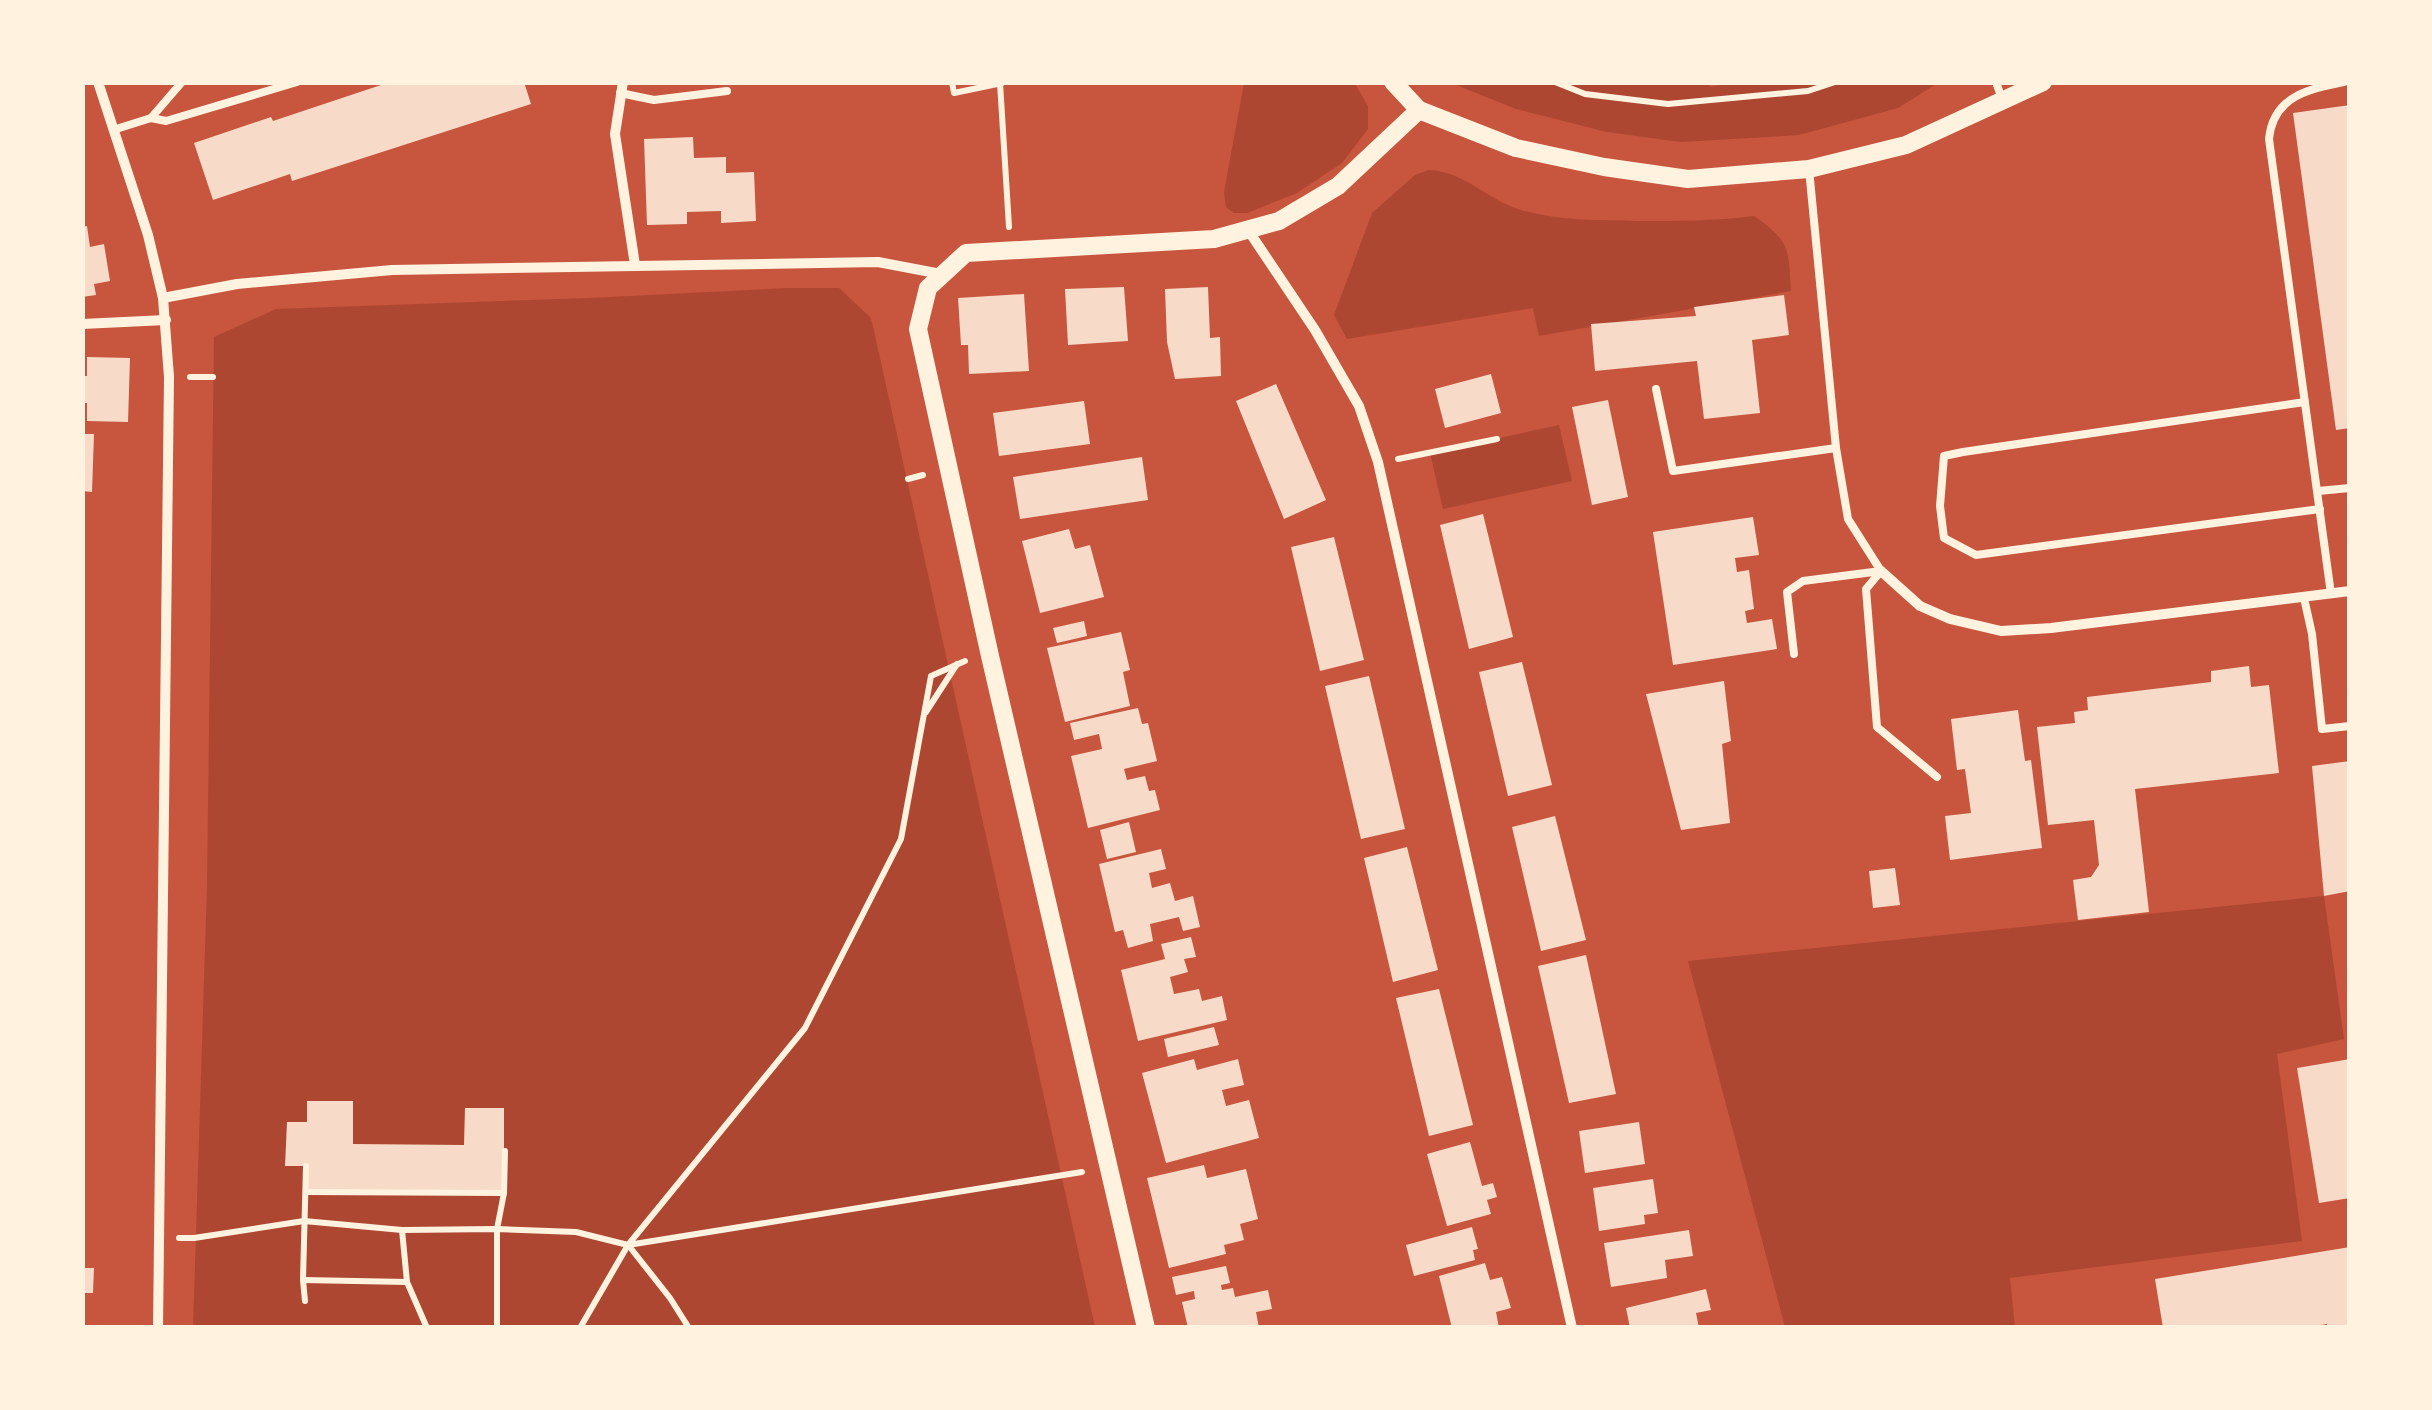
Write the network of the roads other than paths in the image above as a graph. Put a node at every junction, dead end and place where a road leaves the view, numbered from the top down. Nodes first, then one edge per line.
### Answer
1 (98, 82) edge
2 (182, 82) edge
3 (296, 82) edge
4 (1393, 82) edge
5 (1996, 82) edge
6 (2042, 82) edge
7 (2344, 82) edge
8 (621, 88) edge
9 (726, 91) dead end
10 (2003, 102) junction
11 (1418, 110) junction
12 (150, 118) junction
13 (113, 130) junction
14 (1809, 168) junction
15 (1248, 230) junction
16 (635, 265) junction
17 (941, 274) junction
18 (163, 298) junction
19 (166, 320) junction
20 (82, 324) edge
21 (1656, 389) dead end
22 (2306, 402) junction
23 (1836, 448) junction
24 (2350, 488) edge
25 (2318, 491) junction
26 (2320, 510) junction
27 (1882, 571) junction
28 (2350, 592) edge
29 (2332, 594) junction
30 (2304, 598) junction
31 (1794, 654) dead end
32 (2350, 726) edge
33 (1936, 777) dead end
34 (158, 1328) edge
35 (1146, 1328) edge
36 (1572, 1328) edge

1 - 13 street
2 - 12 lane
3 - 12 lane
4 - 11 street
5 - 10 lane
6 - 10 street
7 - 22 lane
8 - 9 lane
8 - 16 street
10 - 14 street
11 - 14 street
11 - 15 street
12 - 13 lane
13 - 18 street
14 - 23 lane
15 - 17 street
15 - 36 street
16 - 17 street
16 - 18 street
17 - 35 street
18 - 19 street
19 - 20 street
19 - 34 street
21 - 23 lane
22 - 25 lane
22 - 26 lane
23 - 27 lane
24 - 25 lane
25 - 26 lane
26 - 29 lane
27 - 30 street
27 - 31 lane
27 - 33 lane
28 - 29 street
29 - 30 street
30 - 32 lane

